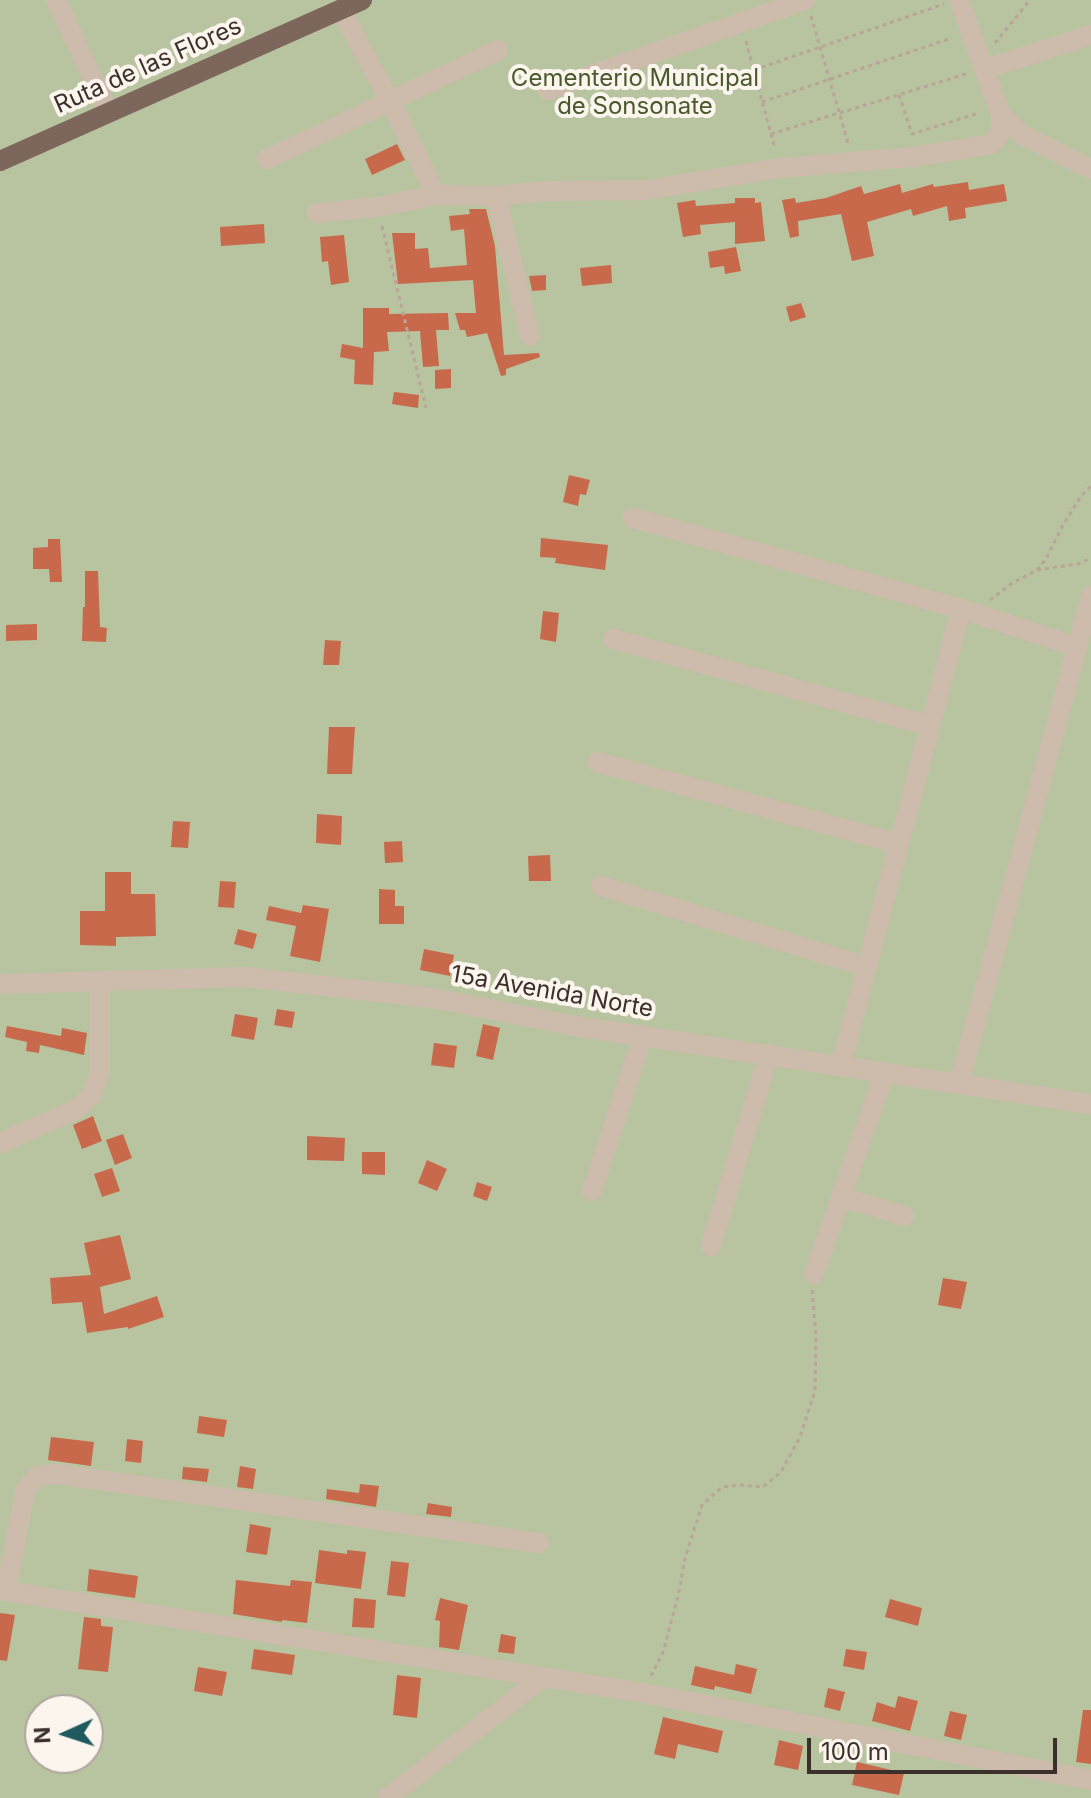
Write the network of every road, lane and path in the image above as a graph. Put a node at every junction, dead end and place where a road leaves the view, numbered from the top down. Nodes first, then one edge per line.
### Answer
1 (56, 0) edge
2 (362, 0) edge
3 (957, 0) edge
4 (1030, 0) edge
5 (808, 6) edge
6 (341, 10) junction
7 (741, 23) junction
8 (971, 31) junction
9 (1091, 35) edge
10 (820, 46) junction
11 (498, 50) dead end
12 (983, 64) junction
13 (754, 70) junction
14 (830, 79) junction
15 (548, 90) dead end
16 (899, 94) junction
17 (390, 101) junction
18 (762, 102) junction
19 (108, 111) junction
20 (1000, 111) junction
21 (840, 112) junction
22 (771, 134) junction
23 (267, 159) dead end
24 (0, 161) edge
25 (853, 162) junction
26 (780, 168) junction
27 (1091, 169) edge
28 (436, 195) junction
29 (496, 196) junction
30 (377, 207) junction
31 (317, 213) dead end
32 (530, 336) dead end
33 (426, 408) dead end
34 (1091, 486) edge
35 (633, 518) dead end
36 (1091, 558) edge
37 (1037, 570) junction
38 (1091, 596) edge
39 (969, 611) junction
40 (613, 639) dead end
41 (1077, 647) junction
42 (930, 726) junction
43 (597, 762) dead end
44 (899, 844) junction
45 (601, 886) dead end
46 (867, 967) junction
47 (100, 982) junction
48 (0, 984) edge
49 (643, 1035) junction
50 (769, 1054) junction
51 (841, 1065) junction
52 (885, 1072) junction
53 (959, 1084) junction
54 (1091, 1104) edge
55 (0, 1143) edge
56 (592, 1191) dead end
57 (841, 1197) junction
58 (904, 1216) dead end
59 (711, 1246) dead end
60 (814, 1274) joint
61 (539, 1543) dead end
62 (3, 1590) edge
63 (542, 1678) junction
64 (643, 1693) junction
65 (1091, 1780) edge
66 (387, 1798) edge

1 - 19 street
2 - 6 main road, Ruta de las Flores
3 - 8 street
3 - 10 path
4 - 12 path
5 - 7 street
5 - 10 path
6 - 17 street
6 - 19 main road, Ruta de las Flores
7 - 13 path
7 - 15 street
8 - 12 street
8 - 14 path
9 - 12 street
10 - 13 path
10 - 14 path
11 - 17 street
12 - 16 path
12 - 20 street
13 - 18 path
14 - 18 path
14 - 21 path
16 - 20 path
16 - 21 path
17 - 23 street
17 - 28 street
18 - 22 path
19 - 24 main road, Ruta de las Flores
20 - 25 street
20 - 27 street
21 - 22 path
21 - 25 path
22 - 26 path
25 - 26 street
26 - 29 street
28 - 29 street
28 - 30 street
29 - 32 street
30 - 31 street
30 - 33 path
34 - 37 path
35 - 39 street
36 - 37 path
37 - 39 path
38 - 41 street
39 - 41 street
39 - 42 street
40 - 42 street
41 - 53 street
42 - 44 street
43 - 44 street
44 - 46 street
45 - 46 street
46 - 51 street
47 - 48 street, 15a Avenida Norte
47 - 49 street, 15a Avenida Norte
47 - 55 street
49 - 50 street, 15a Avenida Norte
49 - 56 street
50 - 51 street, 15a Avenida Norte
50 - 59 street
51 - 52 street, 15a Avenida Norte
52 - 53 street, 15a Avenida Norte
52 - 57 street
53 - 54 street, 15a Avenida Norte
57 - 58 street
57 - 60 street
60 - 64 path
61 - 62 street
62 - 63 street
63 - 64 street
63 - 66 street
64 - 65 street

